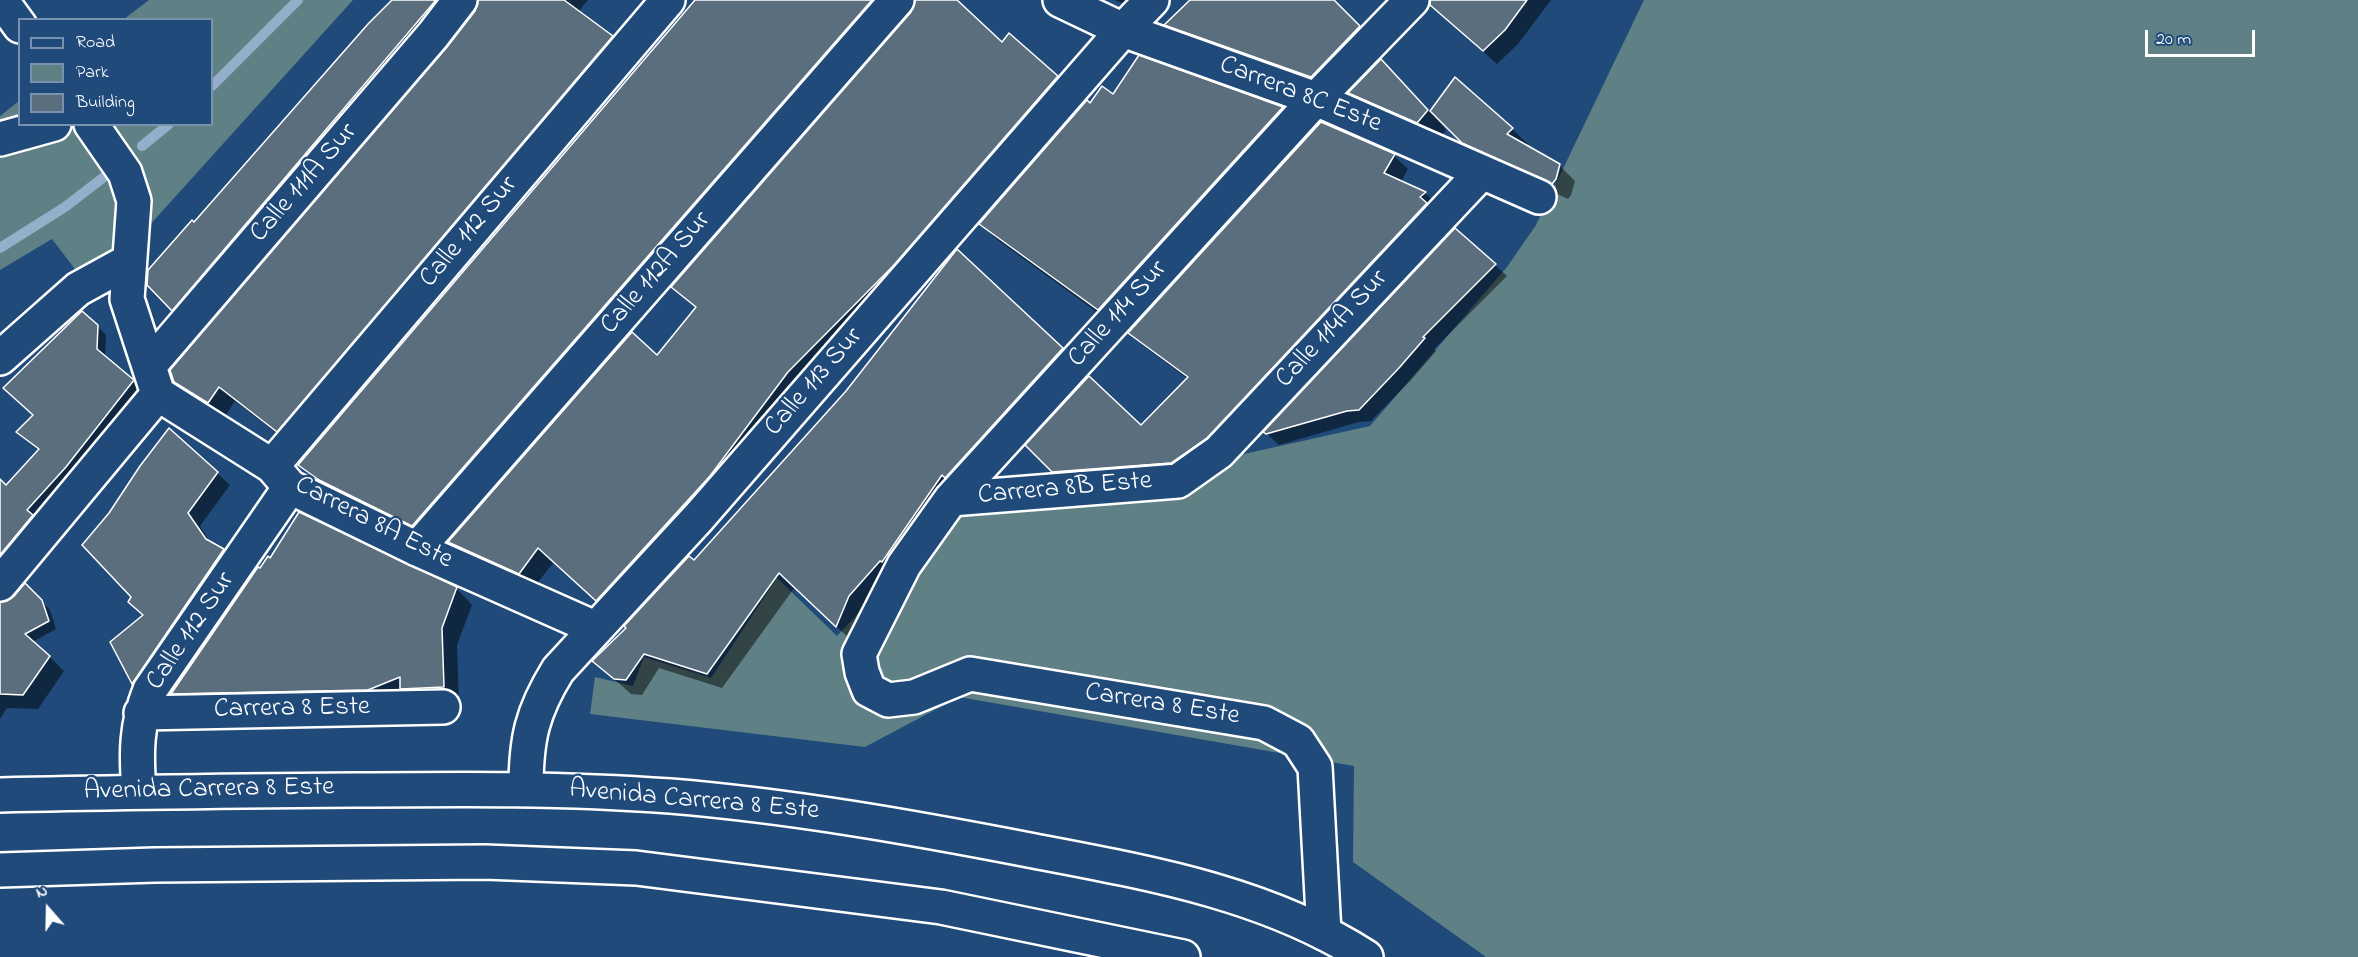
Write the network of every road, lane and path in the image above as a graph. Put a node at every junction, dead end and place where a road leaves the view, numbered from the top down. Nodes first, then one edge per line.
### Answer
1 (1, 0) edge
2 (460, 0) edge
3 (668, 0) edge
4 (897, 0) edge
5 (1060, 0) edge
6 (1152, 0) edge
7 (1412, 0) edge
8 (18, 23) edge
9 (1123, 30) junction
10 (1316, 99) junction
11 (47, 126) edge
12 (92, 126) edge
13 (0, 139) edge
14 (1482, 172) junction
15 (1539, 197) dead end
16 (129, 261) junction
17 (0, 358) edge
18 (154, 380) junction
19 (281, 477) junction
20 (1178, 481) joint
21 (951, 499) junction
22 (417, 549) junction
23 (0, 584) edge
24 (595, 628) junction
25 (859, 654) joint
26 (443, 707) dead end
27 (141, 713) junction
28 (526, 788) junction
29 (138, 791) junction
30 (0, 795) edge
31 (0, 870) edge
32 (1324, 933) junction
33 (1184, 957) edge
34 (1365, 957) edge

1 - 8 main road
2 - 18 main road, Calle 111A Sur
3 - 19 main road, Calle 112 Sur
4 - 22 main road, Calle 112A Sur
5 - 9 main road, Carrera 8C Este
6 - 9 main road, Calle 113 Sur
7 - 10 main road, Calle 114 Sur
9 - 10 main road, Carrera 8C Este
9 - 24 main road, Calle 113 Sur
10 - 14 main road, Carrera 8C Este
10 - 21 main road, Calle 114 Sur
11 - 13 main road
12 - 16 main road
14 - 15 main road, Carrera 8C Este
14 - 20 main road, Calle 114A Sur
16 - 17 main road
16 - 18 main road
18 - 19 main road, Carrera 8A Este
18 - 23 main road, Calle 111A Sur
19 - 22 main road, Carrera 8A Este
19 - 27 main road, Calle 112 Sur
20 - 21 main road, Carrera 8B Este
21 - 25 main road, Calle 114 Sur
22 - 24 main road, Carrera 8A Este
24 - 28 main road, Calle 113 Sur
25 - 32 main road, Carrera 8 Este
26 - 27 main road, Carrera 8 Este
27 - 29 main road, Calle 112 Sur
28 - 29 main road, Avenida Carrera 8 Este
28 - 32 main road, Avenida Carrera 8 Este
29 - 30 main road, Avenida Carrera 8 Este
31 - 33 main road
32 - 34 main road, Avenida Carrera 8 Este

